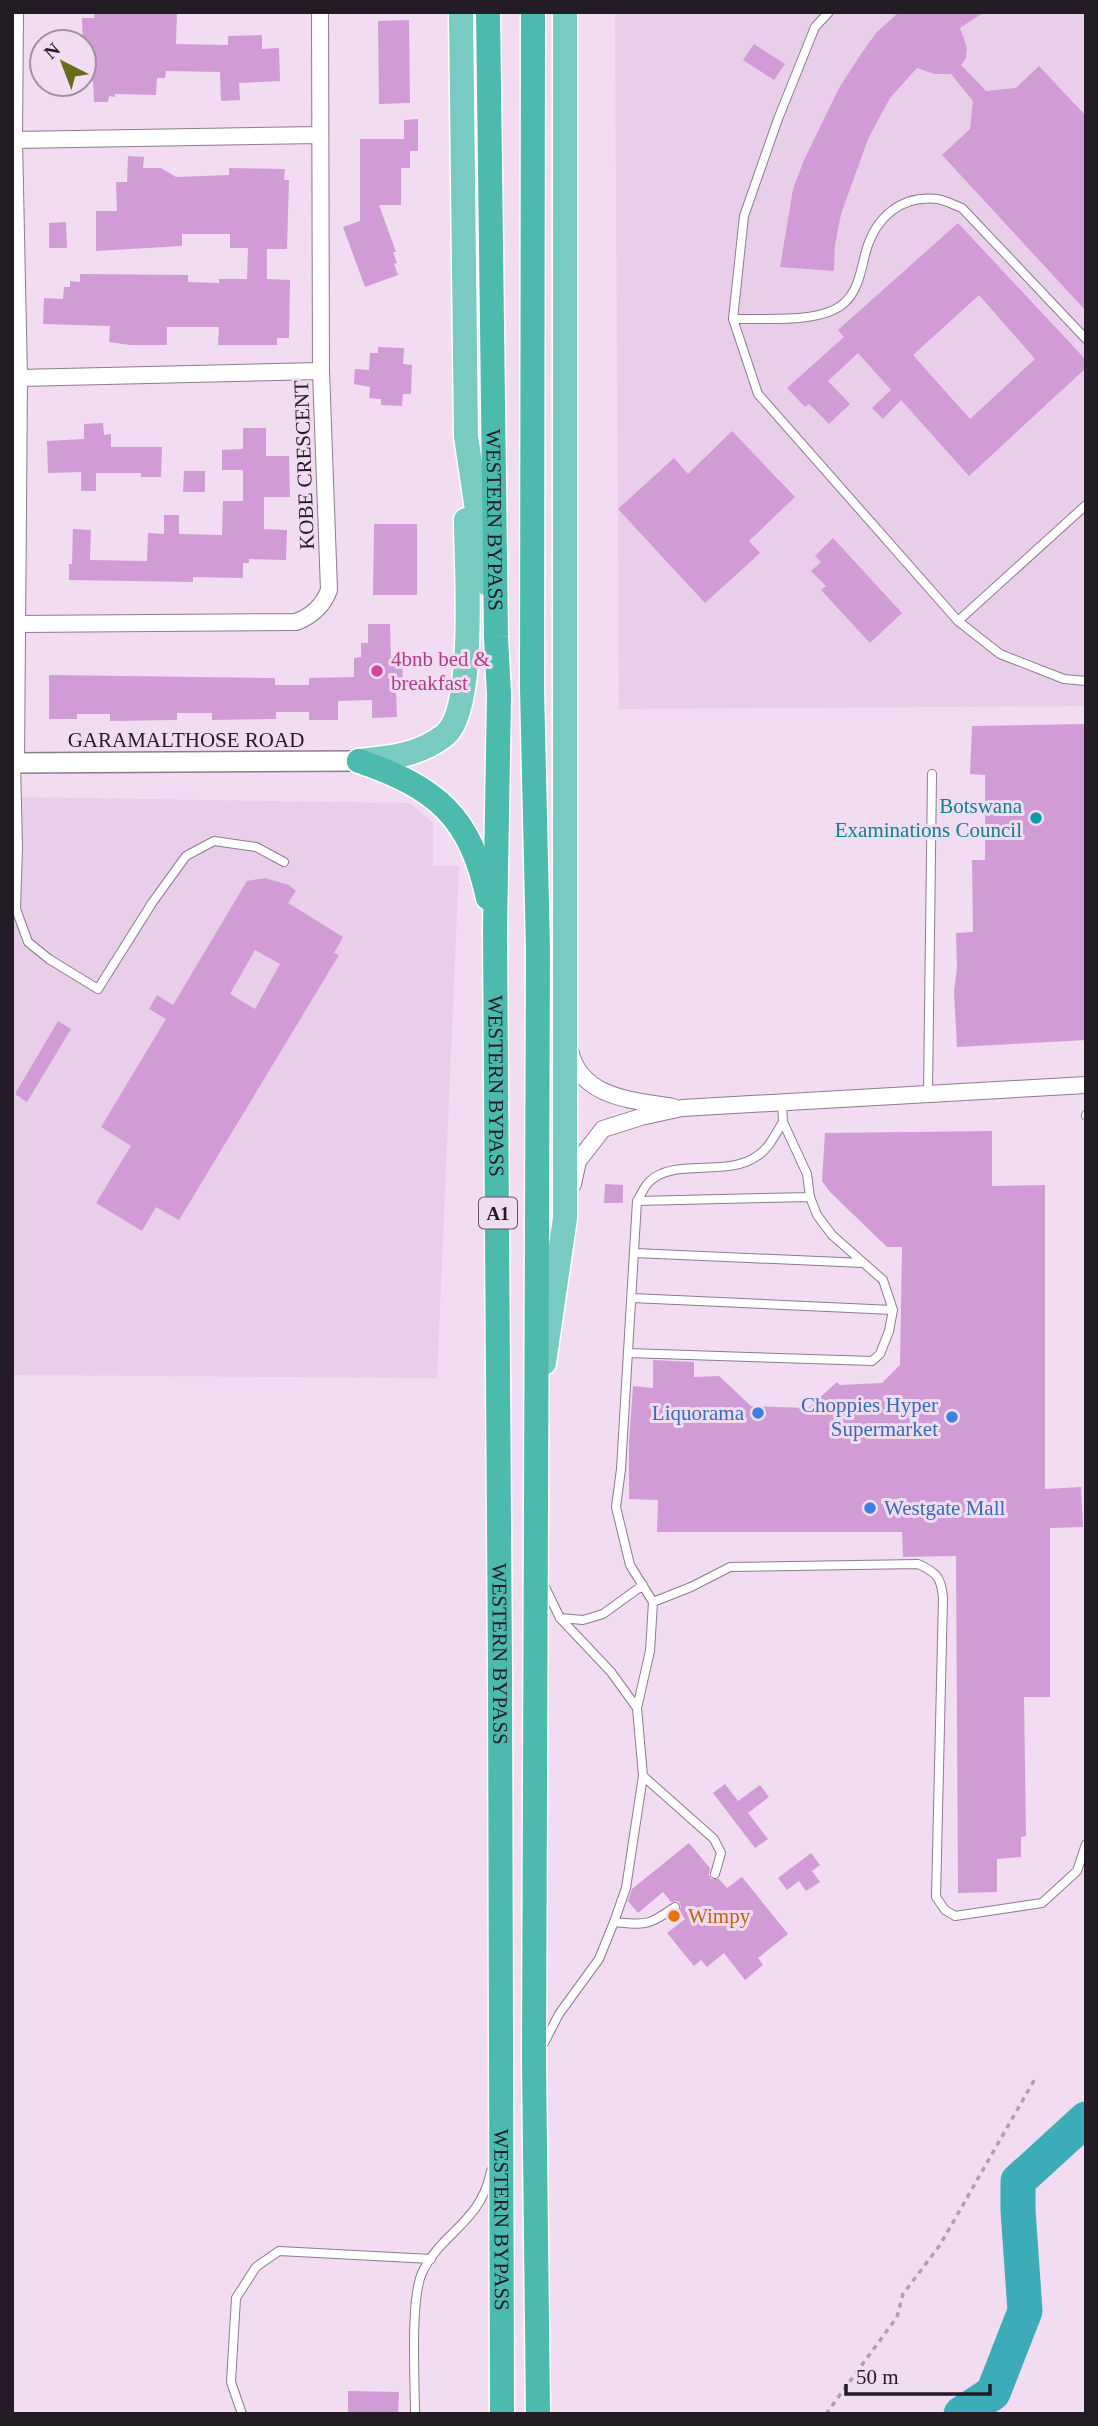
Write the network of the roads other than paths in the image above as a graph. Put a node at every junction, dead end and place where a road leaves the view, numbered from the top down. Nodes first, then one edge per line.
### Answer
1 (15, 12) edge
2 (320, 12) edge
3 (461, 12) edge
4 (488, 12) edge
5 (533, 12) edge
6 (565, 12) edge
7 (829, 12) edge
8 (319, 135) junction
9 (14, 140) edge
10 (733, 319) junction
11 (1086, 339) edge
12 (321, 371) junction
13 (19, 377) junction
14 (466, 436) junction
15 (14, 489) edge
16 (1086, 505) edge
17 (958, 621) junction
18 (18, 624) junction
19 (496, 637) junction
20 (1086, 681) edge
21 (359, 761) junction
22 (14, 763) edge
23 (932, 774) dead end
24 (284, 862) dead end
25 (495, 930) junction
26 (565, 1028) junction
27 (1086, 1085) edge
28 (928, 1093) junction
29 (782, 1101) junction
30 (682, 1108) junction
31 (783, 1122) junction
32 (810, 1197) junction
33 (637, 1201) junction
34 (565, 1218) junction
35 (635, 1253) junction
36 (864, 1263) junction
37 (632, 1298) junction
38 (893, 1310) junction
39 (628, 1353) junction
40 (537, 1412) junction
41 (537, 1562) junction
42 (643, 1585) junction
43 (653, 1602) junction
44 (560, 1618) junction
45 (637, 1709) junction
46 (643, 1776) junction
47 (1086, 1844) edge
48 (715, 1874) dead end
49 (675, 1907) dead end
50 (614, 1922) junction
51 (534, 2060) junction
52 (500, 2127) junction
53 (431, 2259) junction
54 (243, 2414) edge
55 (415, 2414) edge
56 (502, 2414) edge
57 (538, 2414) edge

1 - 9 street
2 - 8 street, KOBE CRESCENT
3 - 14 main road
4 - 19 highway, WESTERN BYPASS / A1
5 - 40 highway, WESTERN BYPASS / A1
6 - 26 main road
7 - 10 lane
8 - 9 street
8 - 12 street, KOBE CRESCENT
9 - 13 street
10 - 11 lane
10 - 17 lane
12 - 13 street
12 - 18 street, KOBE CRESCENT
13 - 15 street
14 - 19 main road
14 - 21 main road
15 - 18 street
16 - 17 lane
17 - 20 lane
18 - 22 street
19 - 25 highway, WESTERN BYPASS / A1
21 - 22 street, GARAMALTHOSE ROAD
21 - 25 highway
22 - 24 lane
23 - 28 lane
25 - 52 highway, WESTERN BYPASS / A1
26 - 30 street
26 - 34 main road
27 - 28 street
28 - 29 street
29 - 30 street
29 - 31 lane
30 - 34 street
31 - 32 lane
31 - 33 lane
32 - 33 lane
32 - 36 lane
33 - 35 lane
34 - 40 main road
35 - 36 lane
35 - 37 lane
36 - 38 lane
37 - 38 lane
37 - 39 lane
38 - 39 lane
39 - 42 lane
40 - 41 highway, WESTERN BYPASS / A1
41 - 44 lane
41 - 51 highway, WESTERN BYPASS / A1
42 - 43 lane
42 - 44 lane
43 - 45 lane
43 - 47 lane
44 - 45 lane
45 - 46 lane
46 - 48 lane
46 - 50 lane
49 - 50 lane
50 - 51 lane
51 - 57 highway, WESTERN BYPASS / A1
52 - 53 lane
52 - 56 highway, WESTERN BYPASS / A1
53 - 54 lane
53 - 55 lane

